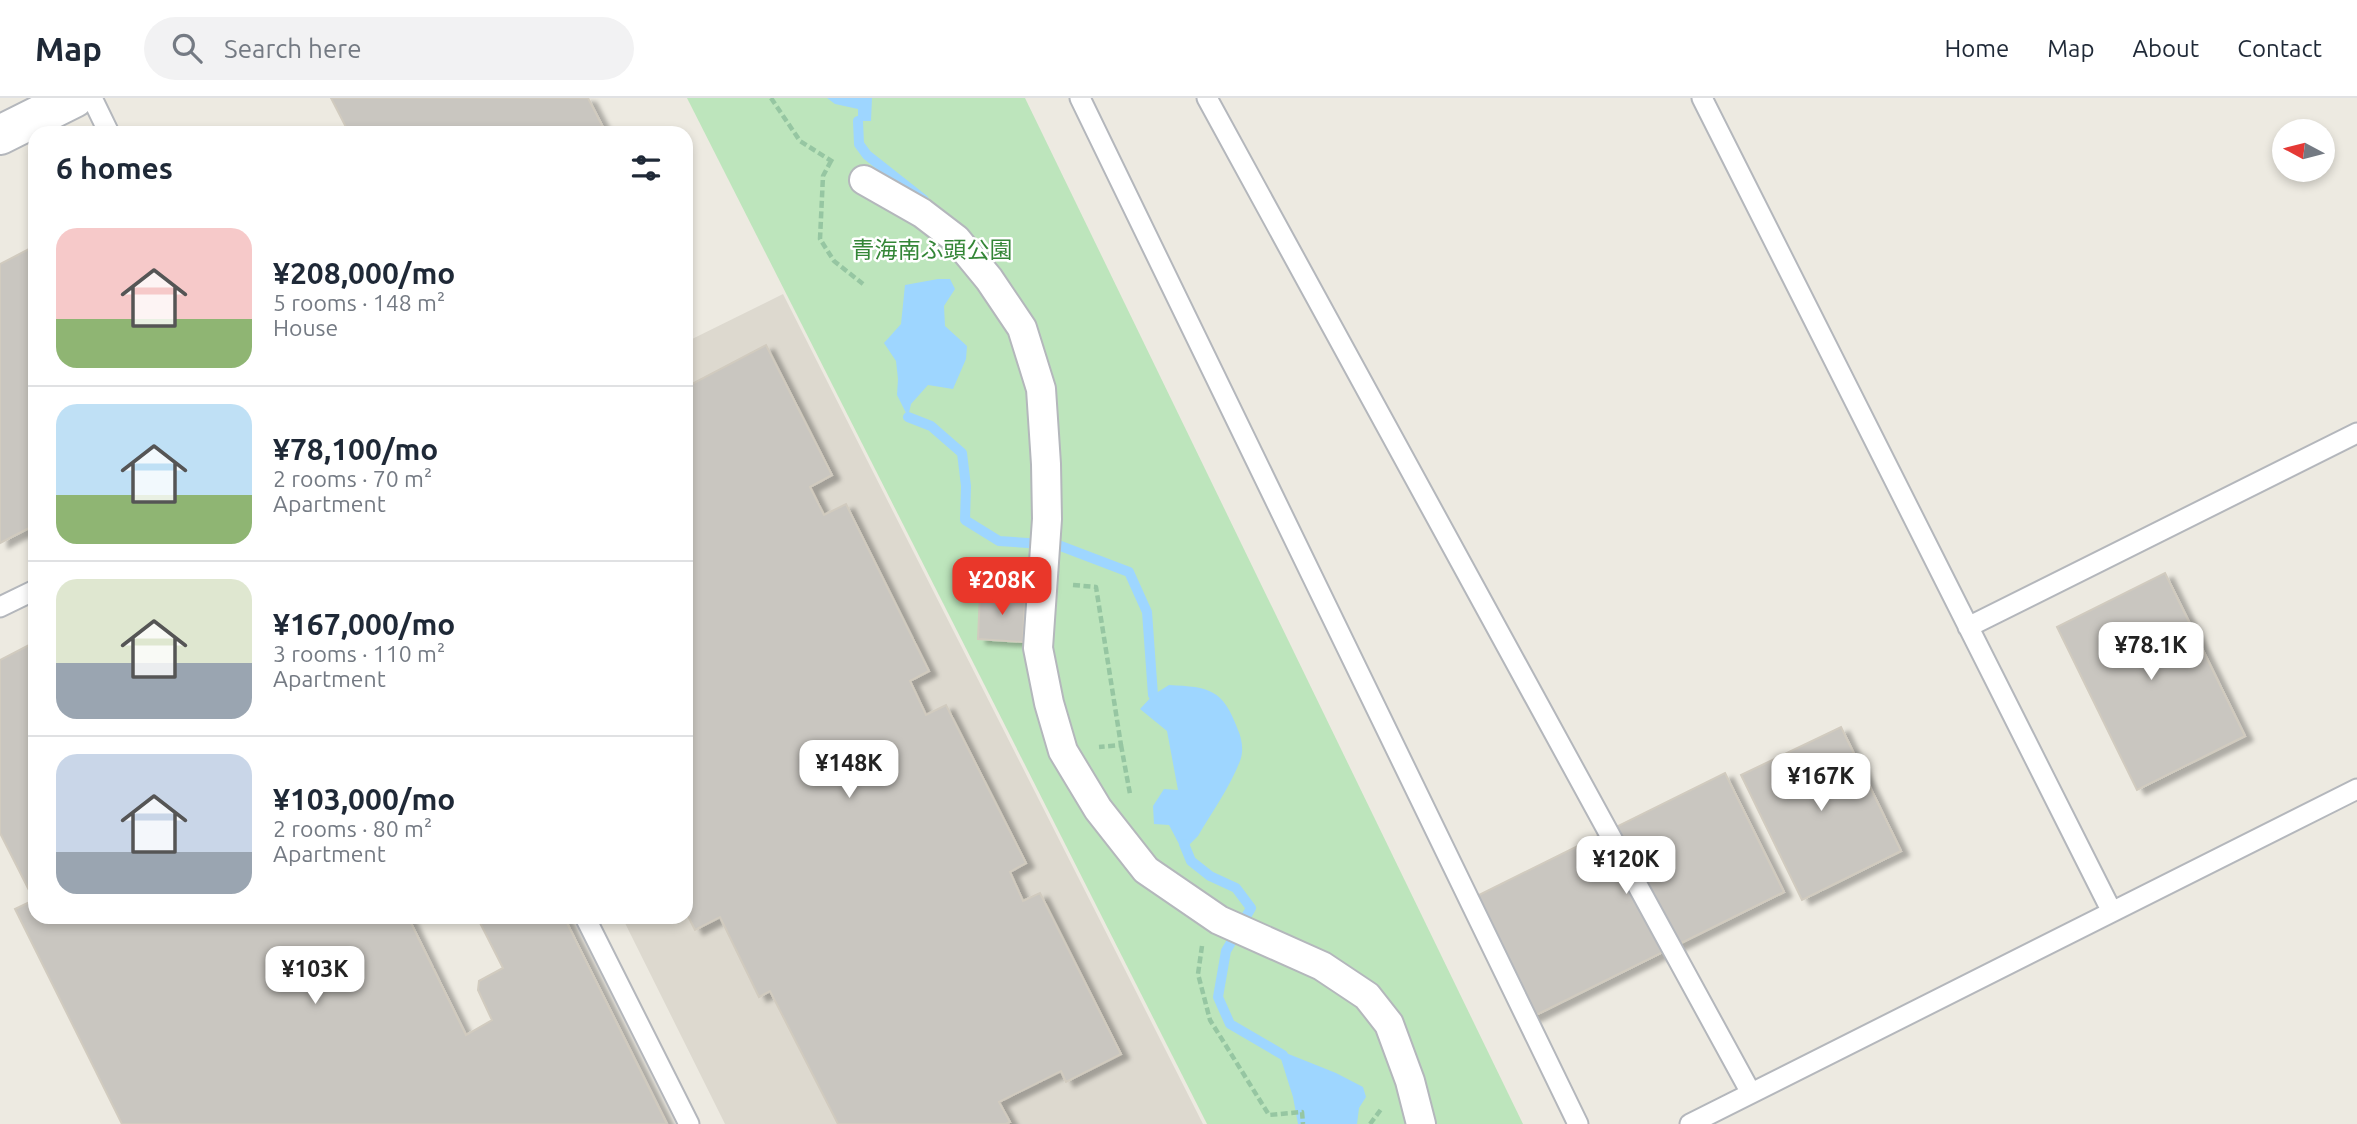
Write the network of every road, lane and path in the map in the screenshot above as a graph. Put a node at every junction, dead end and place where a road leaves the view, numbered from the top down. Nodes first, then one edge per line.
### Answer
1 (771, 98) edge
2 (1080, 98) edge
3 (1207, 98) edge
4 (1702, 98) edge
5 (76, 100) edge
6 (2, 126) edge
7 (102, 126) edge
8 (831, 161) junction
9 (864, 180) joint
10 (863, 284) dead end
11 (2357, 433) edge
12 (1042, 581) junction
13 (28, 593) edge
14 (0, 607) edge
15 (1968, 627) junction
16 (1063, 751) junction
17 (2357, 789) edge
18 (2112, 912) junction
19 (1213, 915) junction
20 (589, 924) edge
21 (1751, 1093) junction
22 (689, 1124) edge
23 (1303, 1124) edge
24 (1421, 1124) edge
25 (1578, 1124) edge
26 (1690, 1124) edge

1 - 8 path
2 - 25 lane
3 - 21 lane
4 - 15 lane
5 - 6 street
5 - 7 lane
8 - 9 path
8 - 10 path
9 - 12 street
11 - 15 lane
12 - 16 street
12 - 16 path
13 - 14 lane
15 - 18 lane
16 - 19 street
17 - 18 lane
18 - 21 lane
19 - 23 path
19 - 24 street
20 - 22 lane
21 - 26 lane

